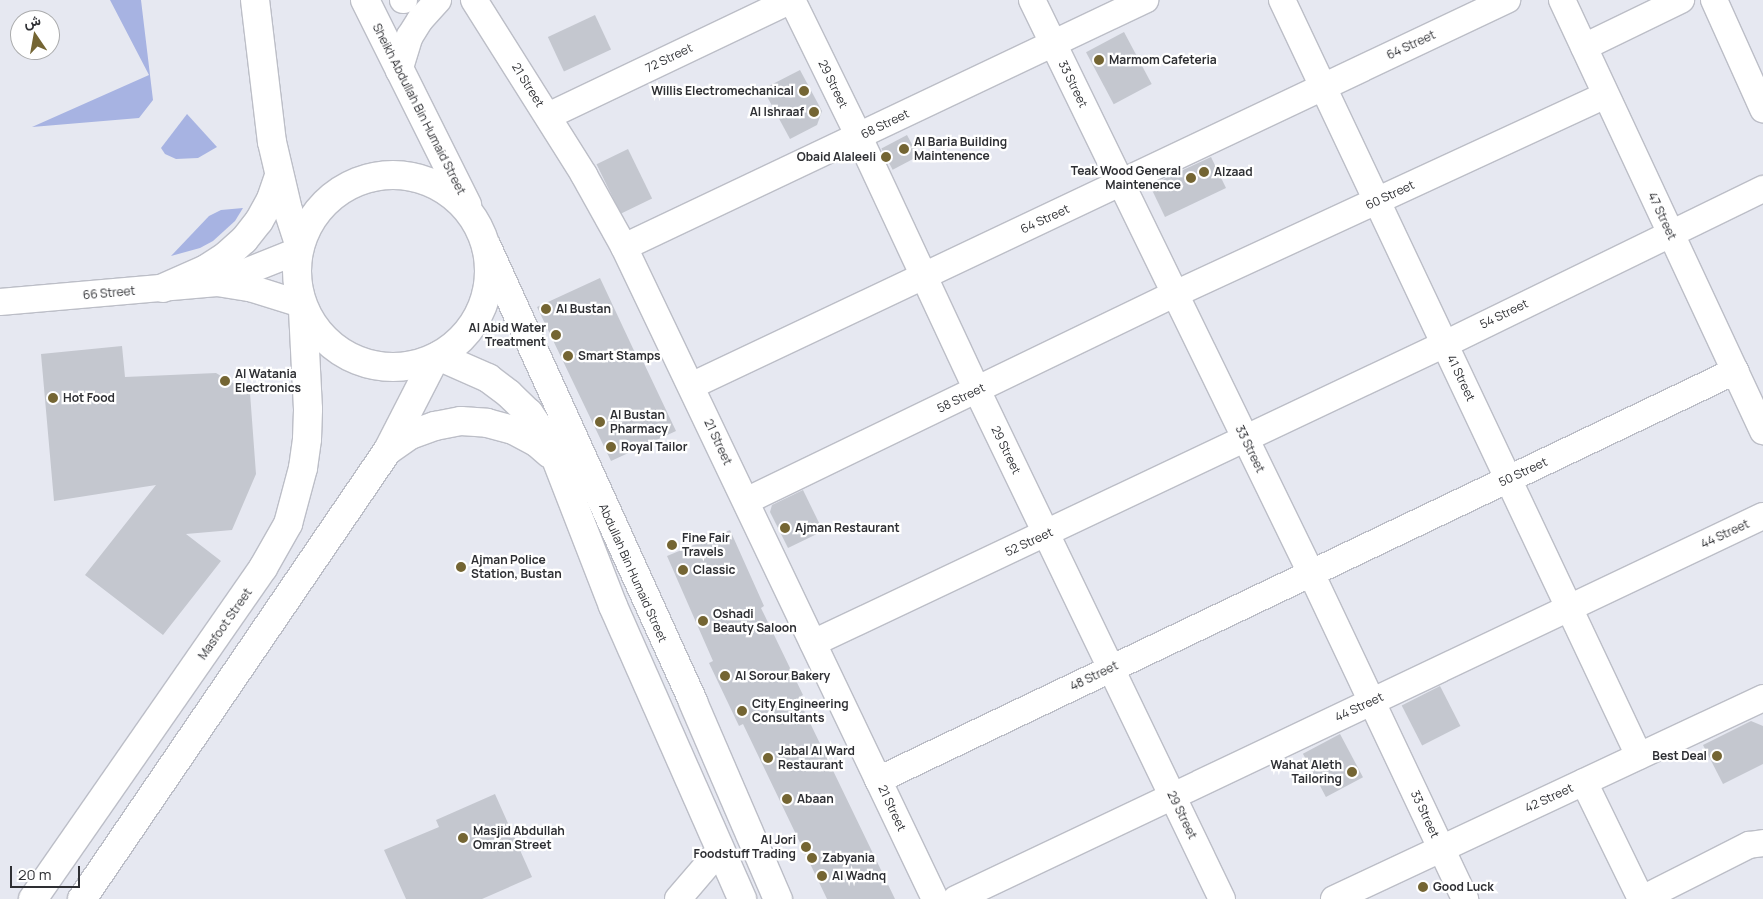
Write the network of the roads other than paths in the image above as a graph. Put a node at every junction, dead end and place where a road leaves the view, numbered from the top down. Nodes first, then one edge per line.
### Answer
1 (255, 0) edge
2 (365, 0) edge
3 (438, 0) edge
4 (474, 0) edge
5 (792, 0) edge
6 (1032, 0) edge
7 (1145, 0) edge
8 (1282, 0) edge
9 (1507, 0) edge
10 (1562, 0) edge
11 (1682, 0) edge
12 (1714, 0) edge
13 (1054, 43) junction
14 (1584, 47) junction
15 (399, 71) junction
16 (1324, 87) junction
17 (1605, 94) junction
18 (1763, 109) edge
19 (548, 116) junction
20 (859, 137) junction
21 (279, 176) junction
22 (1121, 183) junction
23 (1763, 189) edge
24 (1377, 201) junction
25 (474, 217) junction
26 (1670, 233) junction
27 (299, 247) junction
28 (487, 247) junction
29 (624, 247) junction
30 (924, 276) junction
31 (217, 284) junction
32 (163, 288) junction
33 (1175, 294) junction
34 (0, 302) edge
35 (302, 306) junction
36 (1445, 344) junction
37 (437, 357) junction
38 (1735, 371) junction
39 (691, 386) junction
40 (977, 390) junction
41 (1763, 432) edge
42 (1245, 439) junction
43 (388, 450) junction
44 (556, 459) junction
45 (1509, 479) junction
46 (746, 501) junction
47 (1763, 516) edge
48 (1046, 534) junction
49 (1310, 574) junction
50 (1569, 608) junction
51 (813, 643) junction
52 (1111, 668) junction
53 (1763, 698) edge
54 (1372, 701) junction
55 (1639, 756) junction
56 (878, 780) junction
57 (1584, 782) junction
58 (1172, 796) junction
59 (1763, 843) edge
60 (1441, 849) junction
61 (720, 850) junction
62 (33, 899) edge
63 (82, 899) edge
64 (678, 899) edge
65 (742, 899) edge
66 (778, 899) edge
67 (935, 899) edge
68 (956, 899) edge
69 (1222, 899) edge
70 (1334, 899) edge
71 (1465, 899) edge
72 (1641, 899) edge

1 - 21 street
2 - 15 street, Sheikh Abdullah Bin Humaid Street
3 - 15 street
4 - 19 street, 21 Street
5 - 19 street, 72 Street
5 - 20 street, 29 Street
6 - 13 street, 33 Street
7 - 13 street, 68 Street
8 - 16 street, 41 Street
9 - 16 street, 64 Street
10 - 14 street, 47 Street
11 - 14 street
12 - 18 street
13 - 20 street, 68 Street
13 - 22 street, 33 Street
14 - 17 street, 47 Street
15 - 25 street, Sheikh Abdullah Bin Humaid Street
16 - 22 street, 64 Street
16 - 24 street, 41 Street
17 - 24 street, 60 Street
17 - 26 street, 47 Street
19 - 29 street, 21 Street
20 - 29 street, 68 Street
20 - 30 street, 29 Street
21 - 27 street
21 - 32 street
22 - 30 street, 64 Street
22 - 33 street, 33 Street
23 - 26 street, 54 Street
24 - 33 street, 60 Street
24 - 36 street, 41 Street
25 - 27 street
25 - 28 street, Abdullah Bin Humaid Street
26 - 36 street, 54 Street
26 - 38 street, 47 Street
27 - 31 street, 66 Street
27 - 35 street
28 - 37 street
28 - 66 street, Abdullah Bin Humaid Street
29 - 39 street, 21 Street
30 - 39 street, 64 Street
30 - 40 street, 29 Street
31 - 32 street, 66 Street
31 - 35 street, 66 Street
32 - 34 street, 66 Street
33 - 40 street, 58 Street
33 - 42 street, 33 Street
35 - 37 street
35 - 62 street, Masfoot Street
36 - 42 street, 54 Street
36 - 45 street, 41 Street
37 - 43 street
37 - 44 street
38 - 41 street, 47 Street
38 - 45 street, 50 Street
39 - 46 street, 21 Street
40 - 46 street, 58 Street
40 - 48 street, 29 Street
42 - 48 street, 52 Street
42 - 49 street, 33 Street
43 - 44 street
43 - 63 street
44 - 61 street
45 - 49 street, 50 Street
45 - 50 street, 41 Street
46 - 51 street, 21 Street
47 - 50 street, 44 Street
48 - 51 street, 52 Street
48 - 52 street, 29 Street
49 - 52 street, 48 Street
49 - 54 street, 33 Street
50 - 54 street, 44 Street
50 - 55 street, 41 Street
51 - 56 street, 21 Street
52 - 56 street, 48 Street
52 - 58 street, 29 Street
53 - 55 street, 42 Street
54 - 58 street, 44 Street
54 - 60 street, 33 Street
55 - 57 street, 42 Street
56 - 67 street, 21 Street
57 - 60 street, 42 Street
57 - 72 street
58 - 68 street, 44 Street
58 - 69 street, 29 Street
59 - 72 street
60 - 70 street, 42 Street
60 - 71 street, 33 Street
61 - 64 street
61 - 65 street

